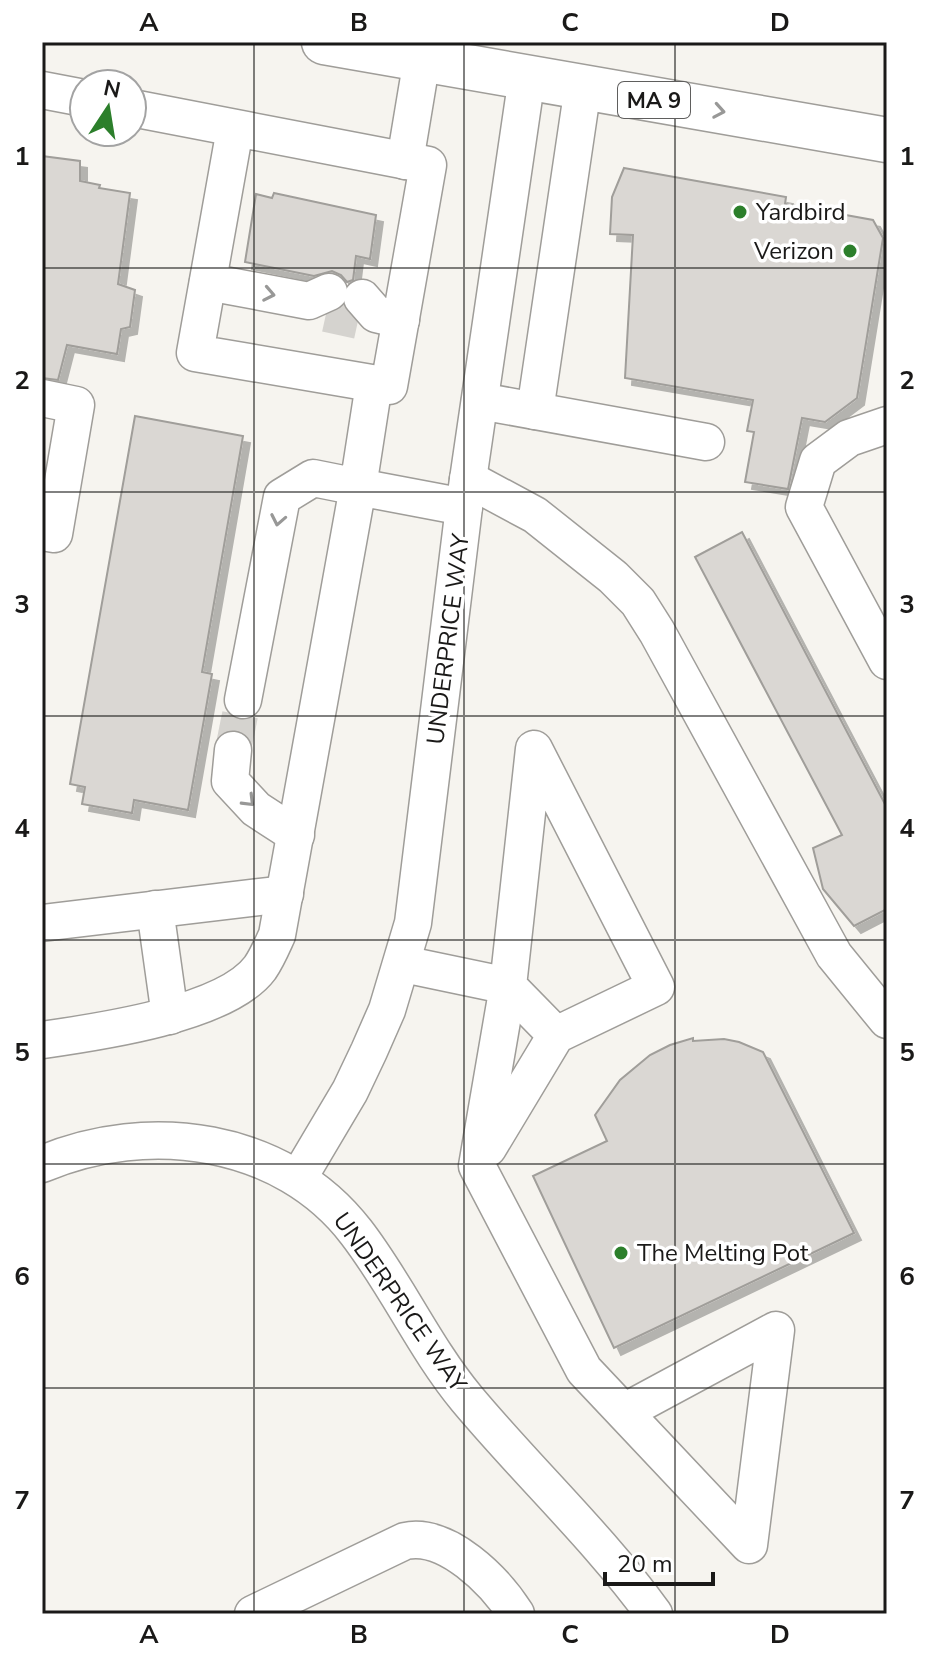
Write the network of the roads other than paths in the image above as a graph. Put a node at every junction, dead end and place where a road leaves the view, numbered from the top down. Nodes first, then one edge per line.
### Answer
1 (324, 42) edge
2 (422, 59) junction
3 (527, 77) junction
4 (583, 87) junction
5 (42, 90) edge
6 (68, 95) edge
7 (148, 111) edge
8 (235, 129) junction
9 (887, 140) edge
10 (405, 161) junction
11 (208, 282) junction
12 (352, 309) junction
13 (374, 384) junction
14 (42, 398) edge
15 (480, 401) junction
16 (535, 411) junction
17 (887, 425) edge
18 (706, 442) dead end
19 (358, 487) junction
20 (466, 493) junction
21 (42, 532) edge
22 (887, 661) edge
23 (243, 700) tunnel mouth
24 (233, 750) tunnel mouth
25 (296, 835) junction
26 (285, 894) junction
27 (155, 909) junction
28 (42, 923) edge
29 (403, 964) junction
30 (508, 986) junction
31 (170, 1016) junction
32 (887, 1020) edge
33 (556, 1035) junction
34 (44, 1039) edge
35 (42, 1164) edge
36 (477, 1166) junction
37 (299, 1177) junction
38 (624, 1412) junction
39 (253, 1614) edge
40 (516, 1614) edge
41 (654, 1614) edge

1 - 2 highway, MA 9
2 - 3 highway, MA 9
2 - 10 street
3 - 4 highway, MA 9
3 - 15 street, UNDERPRICE WAY
4 -> 9 highway, MA 9
4 - 16 street
5 - 6 street
7 - 8 street
8 - 10 street
8 - 11 street
10 - 12 street
11 -> 12 street
11 - 13 street
12 - 13 street
13 - 19 street
14 - 21 street
15 - 16 street
15 - 20 street, UNDERPRICE WAY
16 - 18 street
17 - 22 street
19 - 20 street
19 -> 23 street
19 - 25 street
20 - 29 street, UNDERPRICE WAY
20 - 32 street
24 -> 25 street
25 - 26 street
26 - 27 street
26 - 31 street
27 - 28 street
27 - 31 street
29 - 30 street
29 - 37 street, UNDERPRICE WAY
30 - 33 street
30 - 33 street
30 - 36 street
31 - 34 street
33 - 36 street
35 - 37 street, UNDERPRICE WAY
36 - 38 street
37 - 41 street, UNDERPRICE WAY
38 - 38 street
39 - 40 street

